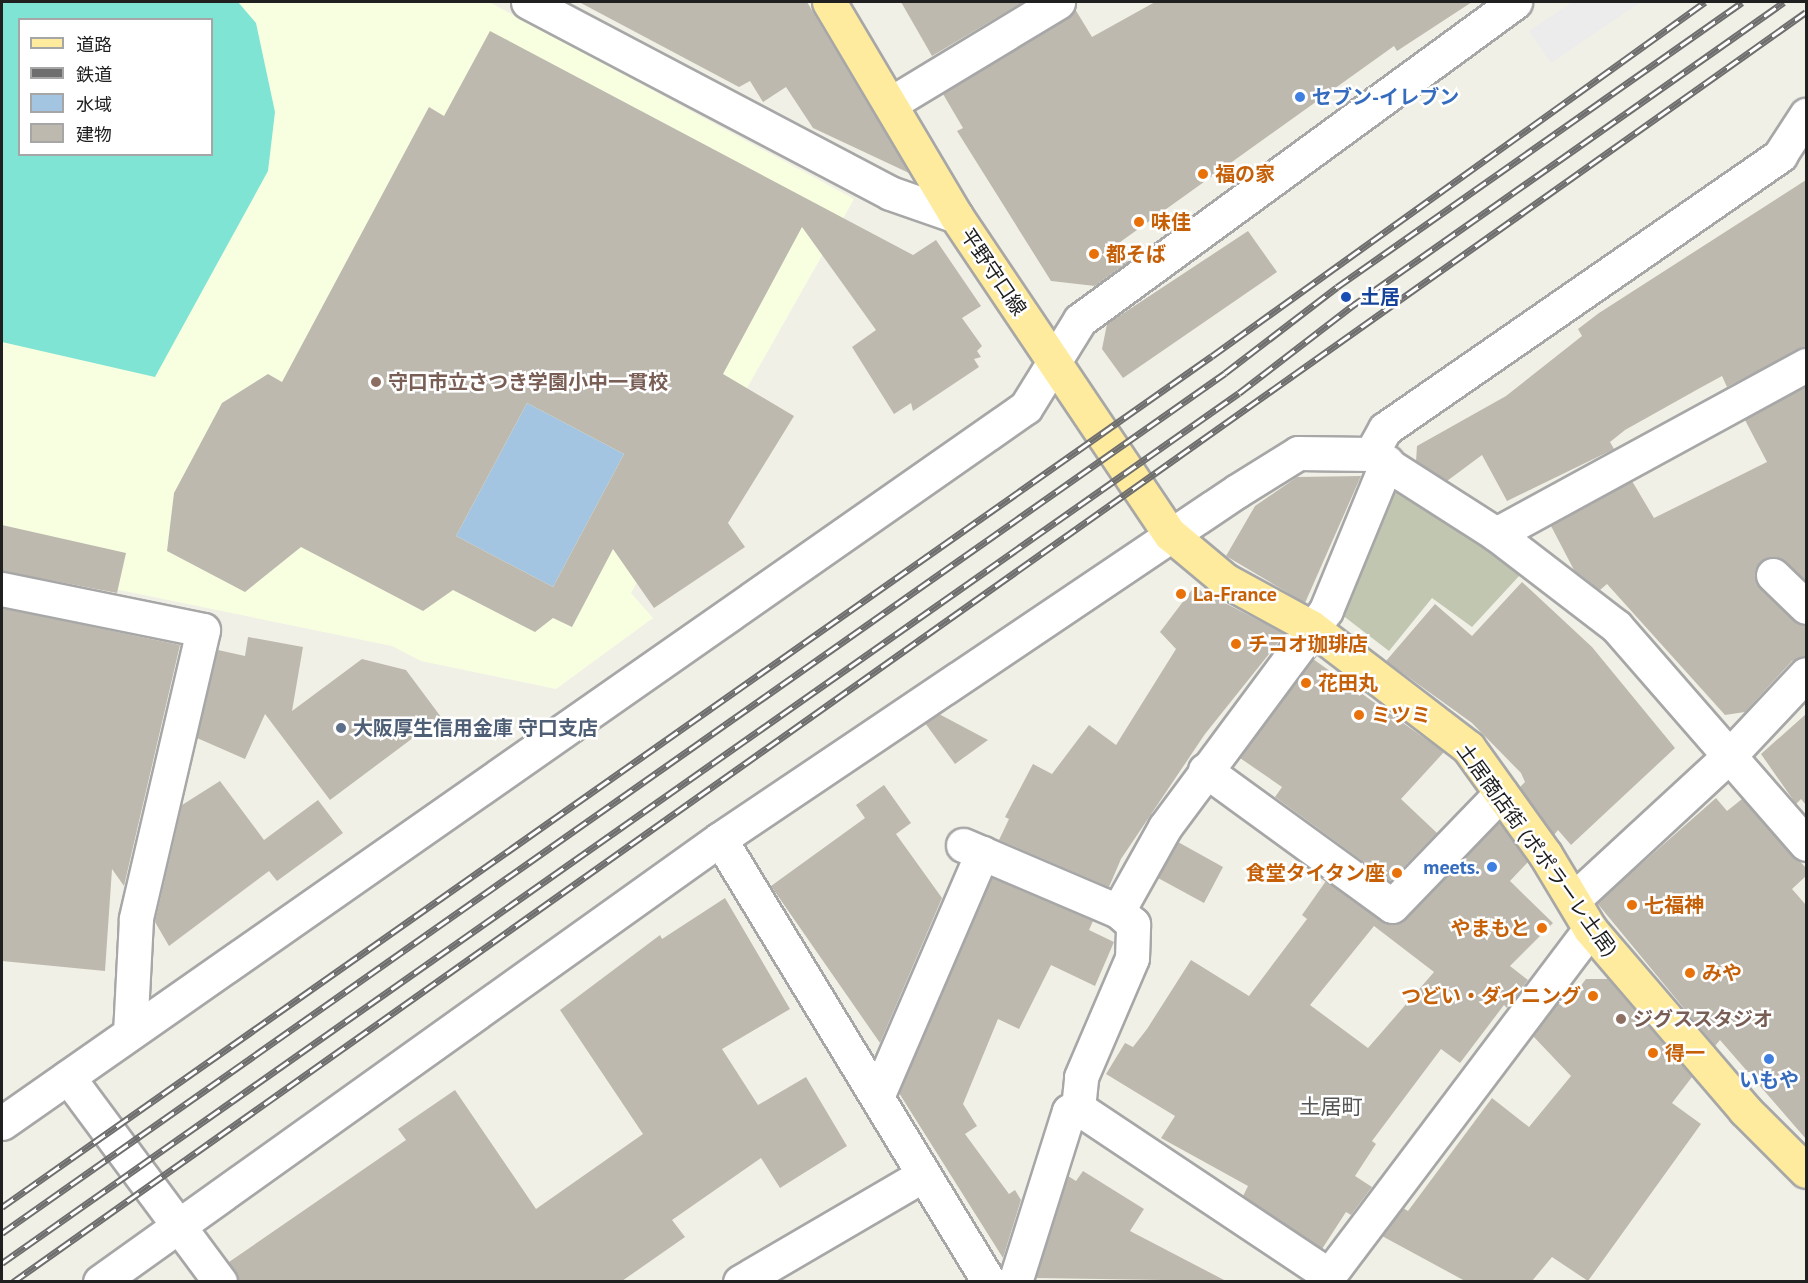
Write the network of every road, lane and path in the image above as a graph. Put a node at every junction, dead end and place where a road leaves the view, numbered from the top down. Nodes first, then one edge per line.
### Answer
1 (528, 2) edge
2 (829, 2) edge
3 (1058, 2) edge
4 (1515, 2) edge
5 (893, 102) junction
6 (1806, 115) edge
7 (956, 216) junction
8 (1054, 364) junction
9 (1806, 365) edge
10 (1379, 458) junction
11 (1170, 534) junction
12 (1496, 534) junction
13 (1773, 574) dead end
14 (2, 589) edge
15 (1806, 607) edge
16 (1311, 627) junction
17 (1806, 674) edge
18 (1729, 756) junction
19 (1205, 770) junction
20 (1501, 793) junction
21 (720, 839) junction
22 (1806, 844) edge
23 (1574, 899) junction
24 (1118, 911) junction
25 (1590, 929) junction
26 (130, 1032) junction
27 (68, 1077) junction
28 (878, 1097) junction
29 (1078, 1108) junction
30 (2, 1123) edge
31 (1806, 1171) edge
32 (923, 1175) junction
33 (179, 1221) junction
34 (1326, 1278) edge
35 (100, 1281) edge
36 (220, 1281) edge
37 (740, 1281) edge
38 (989, 1281) edge
39 (1015, 1281) edge

1 - 7 street
2 - 5 main road, 平野守口線
3 - 5 street
4 - 8 street
5 - 7 main road, 平野守口線
6 - 10 street
7 - 8 main road, 平野守口線
8 - 11 main road, 平野守口線
8 - 26 street
9 - 12 street
10 - 11 street
10 - 12 street
10 - 16 street
11 - 16 main road, 土居商店街 (ポポラーレ土居)
11 - 21 street
12 - 18 street
13 - 15 street
14 - 26 street
16 - 19 street
16 - 20 main road, 土居商店街 (ポポラーレ土居)
17 - 18 street
18 - 22 street
18 - 23 street
19 - 20 street
19 - 24 street
20 - 23 main road, 土居商店街 (ポポラーレ土居)
21 - 28 street
21 - 33 street
23 - 25 main road, 土居商店街 (ポポラーレ土居)
24 - 28 street
24 - 29 street
25 - 31 main road, 土居商店街 (ポポラーレ土居)
25 - 34 street
26 - 27 street
27 - 30 street
27 - 33 street
28 - 32 street
29 - 34 street
29 - 39 street
32 - 37 street
32 - 38 street
33 - 35 street
33 - 36 street

